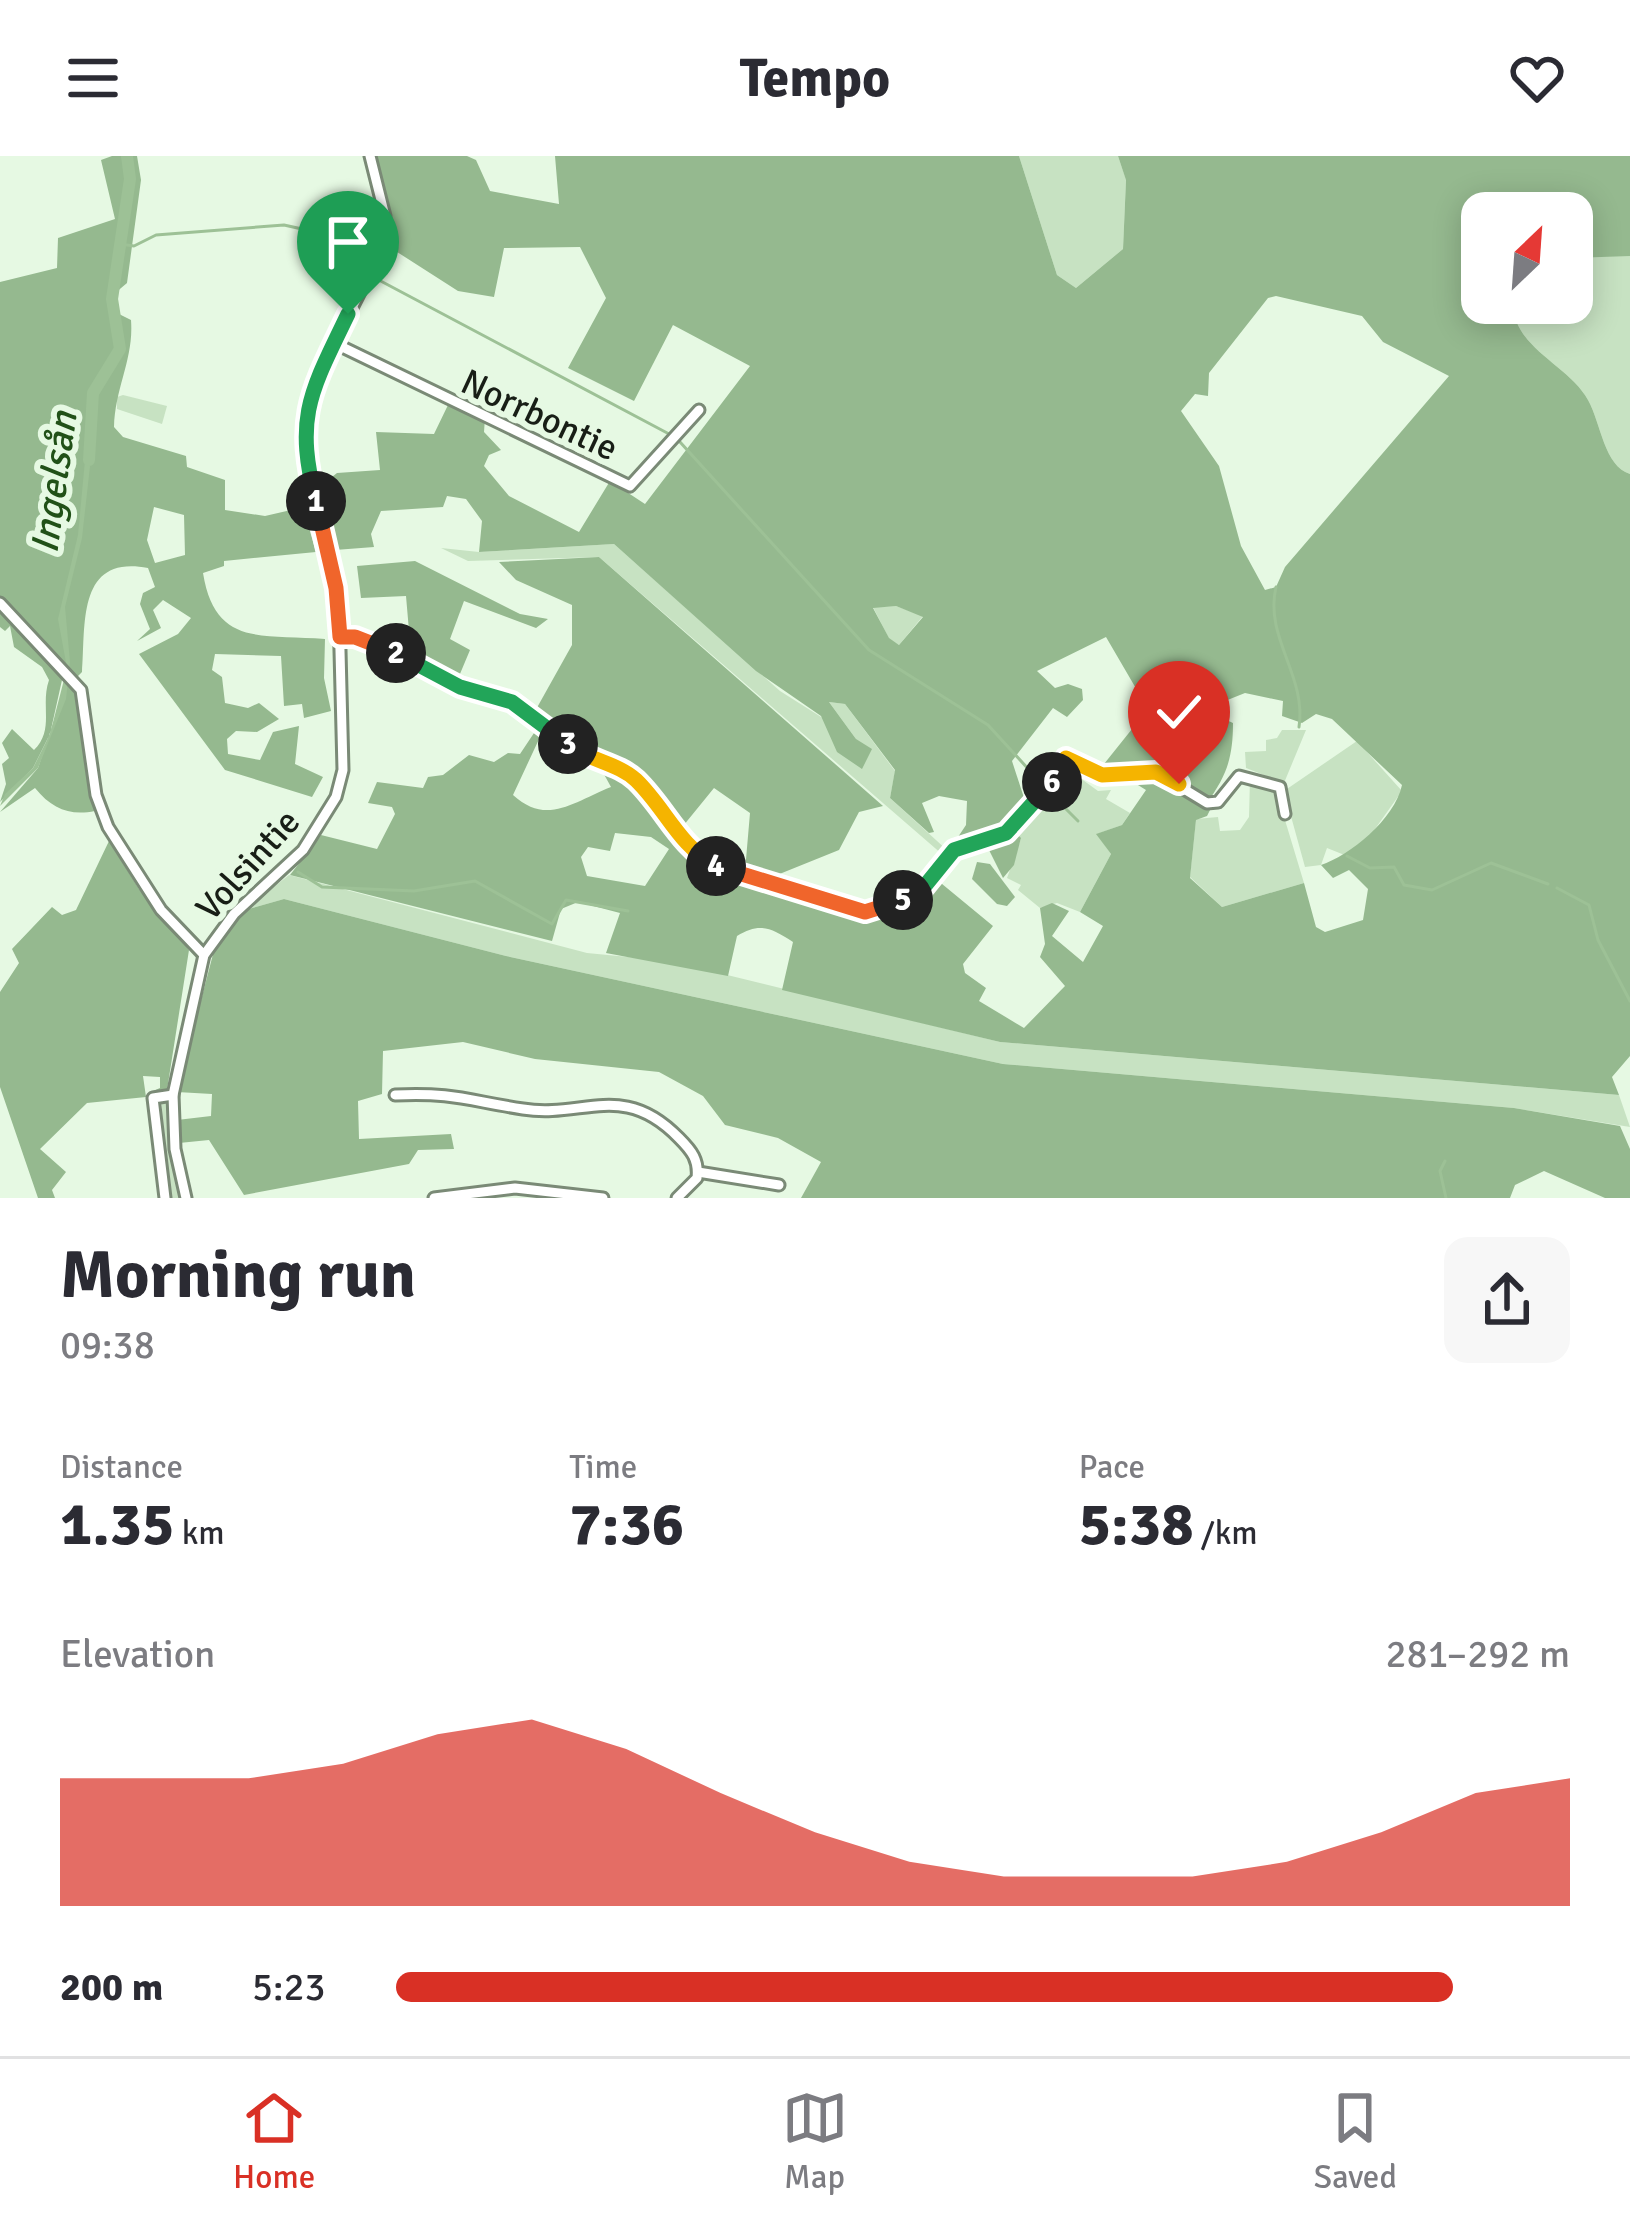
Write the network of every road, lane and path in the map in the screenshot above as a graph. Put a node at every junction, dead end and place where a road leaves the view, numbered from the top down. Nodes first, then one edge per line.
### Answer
1 (370, 156) edge
2 (334, 343) junction
3 (698, 410) dead end
4 (0, 603) edge
5 (340, 637) junction
6 (1285, 814) dead end
7 (204, 955) junction
8 (173, 1095) junction
9 (395, 1096) dead end
10 (698, 1172) junction
11 (779, 1185) dead end
12 (165, 1198) edge
13 (186, 1198) edge
14 (434, 1198) edge
15 (603, 1198) edge
16 (677, 1198) edge

1 - 2 street, Volsintie
2 - 3 street, Norrbontie
2 - 5 street, Volsintie
4 - 7 street
5 - 6 street
5 - 7 street, Volsintie
7 - 8 street, Volsintie
8 - 12 street
8 - 13 street, Volsintie
9 - 10 street
10 - 11 street
10 - 16 street
14 - 15 street

